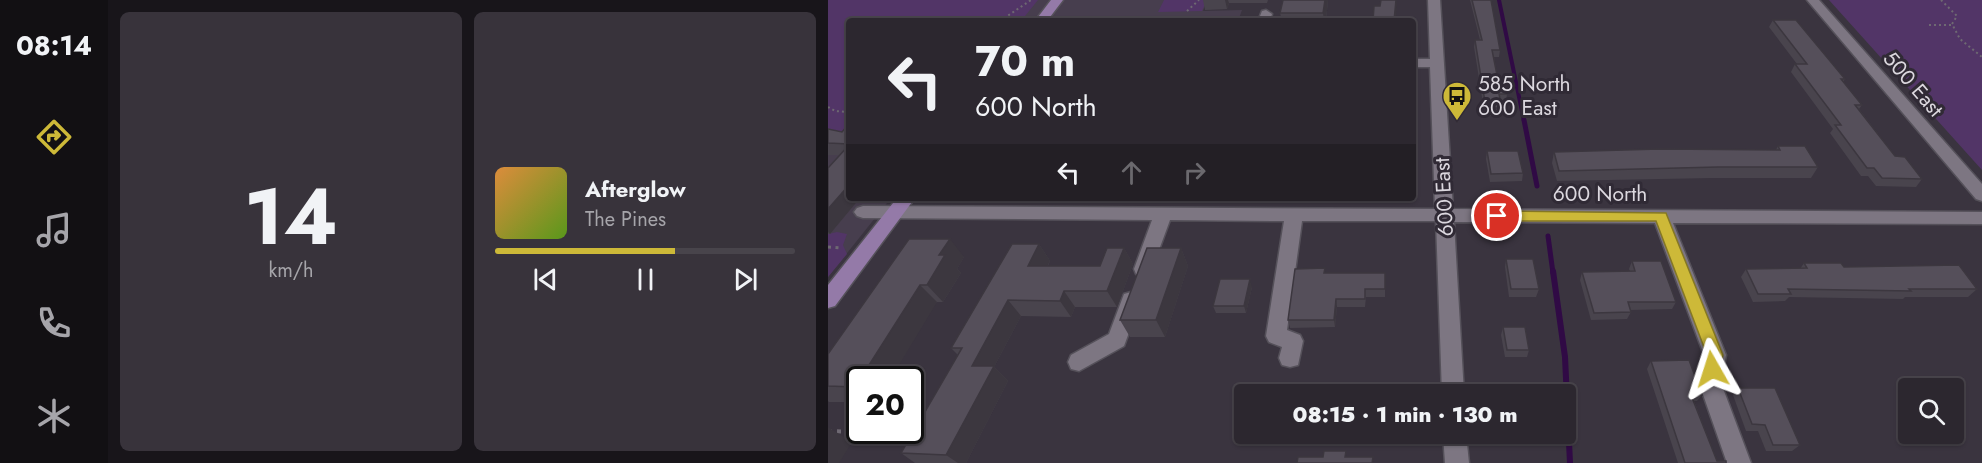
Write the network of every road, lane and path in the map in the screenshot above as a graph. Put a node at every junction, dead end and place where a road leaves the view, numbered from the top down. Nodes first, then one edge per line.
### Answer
1 (1031, 0) edge
2 (1057, 0) edge
3 (1199, 0) edge
4 (1434, 0) edge
5 (1813, 0) edge
6 (1941, 0) edge
7 (1187, 11) dead end
8 (1004, 18) edge
9 (1043, 18) edge
10 (1929, 25) dead end
11 (1952, 26) junction
12 (1982, 57) edge
13 (1416, 63) edge
14 (1437, 63) junction
15 (828, 107) edge
16 (846, 112) edge
17 (1982, 195) edge
18 (904, 201) edge
19 (868, 205) edge
20 (1173, 209) edge
21 (895, 213) junction
22 (1294, 215) junction
23 (1445, 216) junction
24 (1661, 216) junction
25 (1982, 218) edge
26 (828, 247) edge
27 (842, 248) dead end
28 (828, 300) edge
29 (1290, 358) dead end
30 (1080, 362) dead end
31 (1453, 384) edge
32 (828, 431) edge
33 (846, 432) edge
34 (1456, 444) edge
35 (1457, 463) edge
36 (1739, 463) edge

1 - 8 path
2 - 9 main road
3 - 7 path
4 - 14 street, 600 East
5 - 17 street, 500 East
6 - 11 path
10 - 11 path
11 - 12 path
13 - 14 street
14 - 23 street, 600 East
15 - 16 path
18 - 21 main road
19 - 21 street, 600 North
20 - 21 street, 600 North
20 - 22 street, 600 North
20 - 30 street
21 - 28 main road
22 - 23 street, 600 North
22 - 29 street
23 - 24 street, 600 North
23 - 31 street, 600 East
24 - 25 street, 600 North
24 - 36 street
26 - 27 path
32 - 33 path
34 - 35 street

